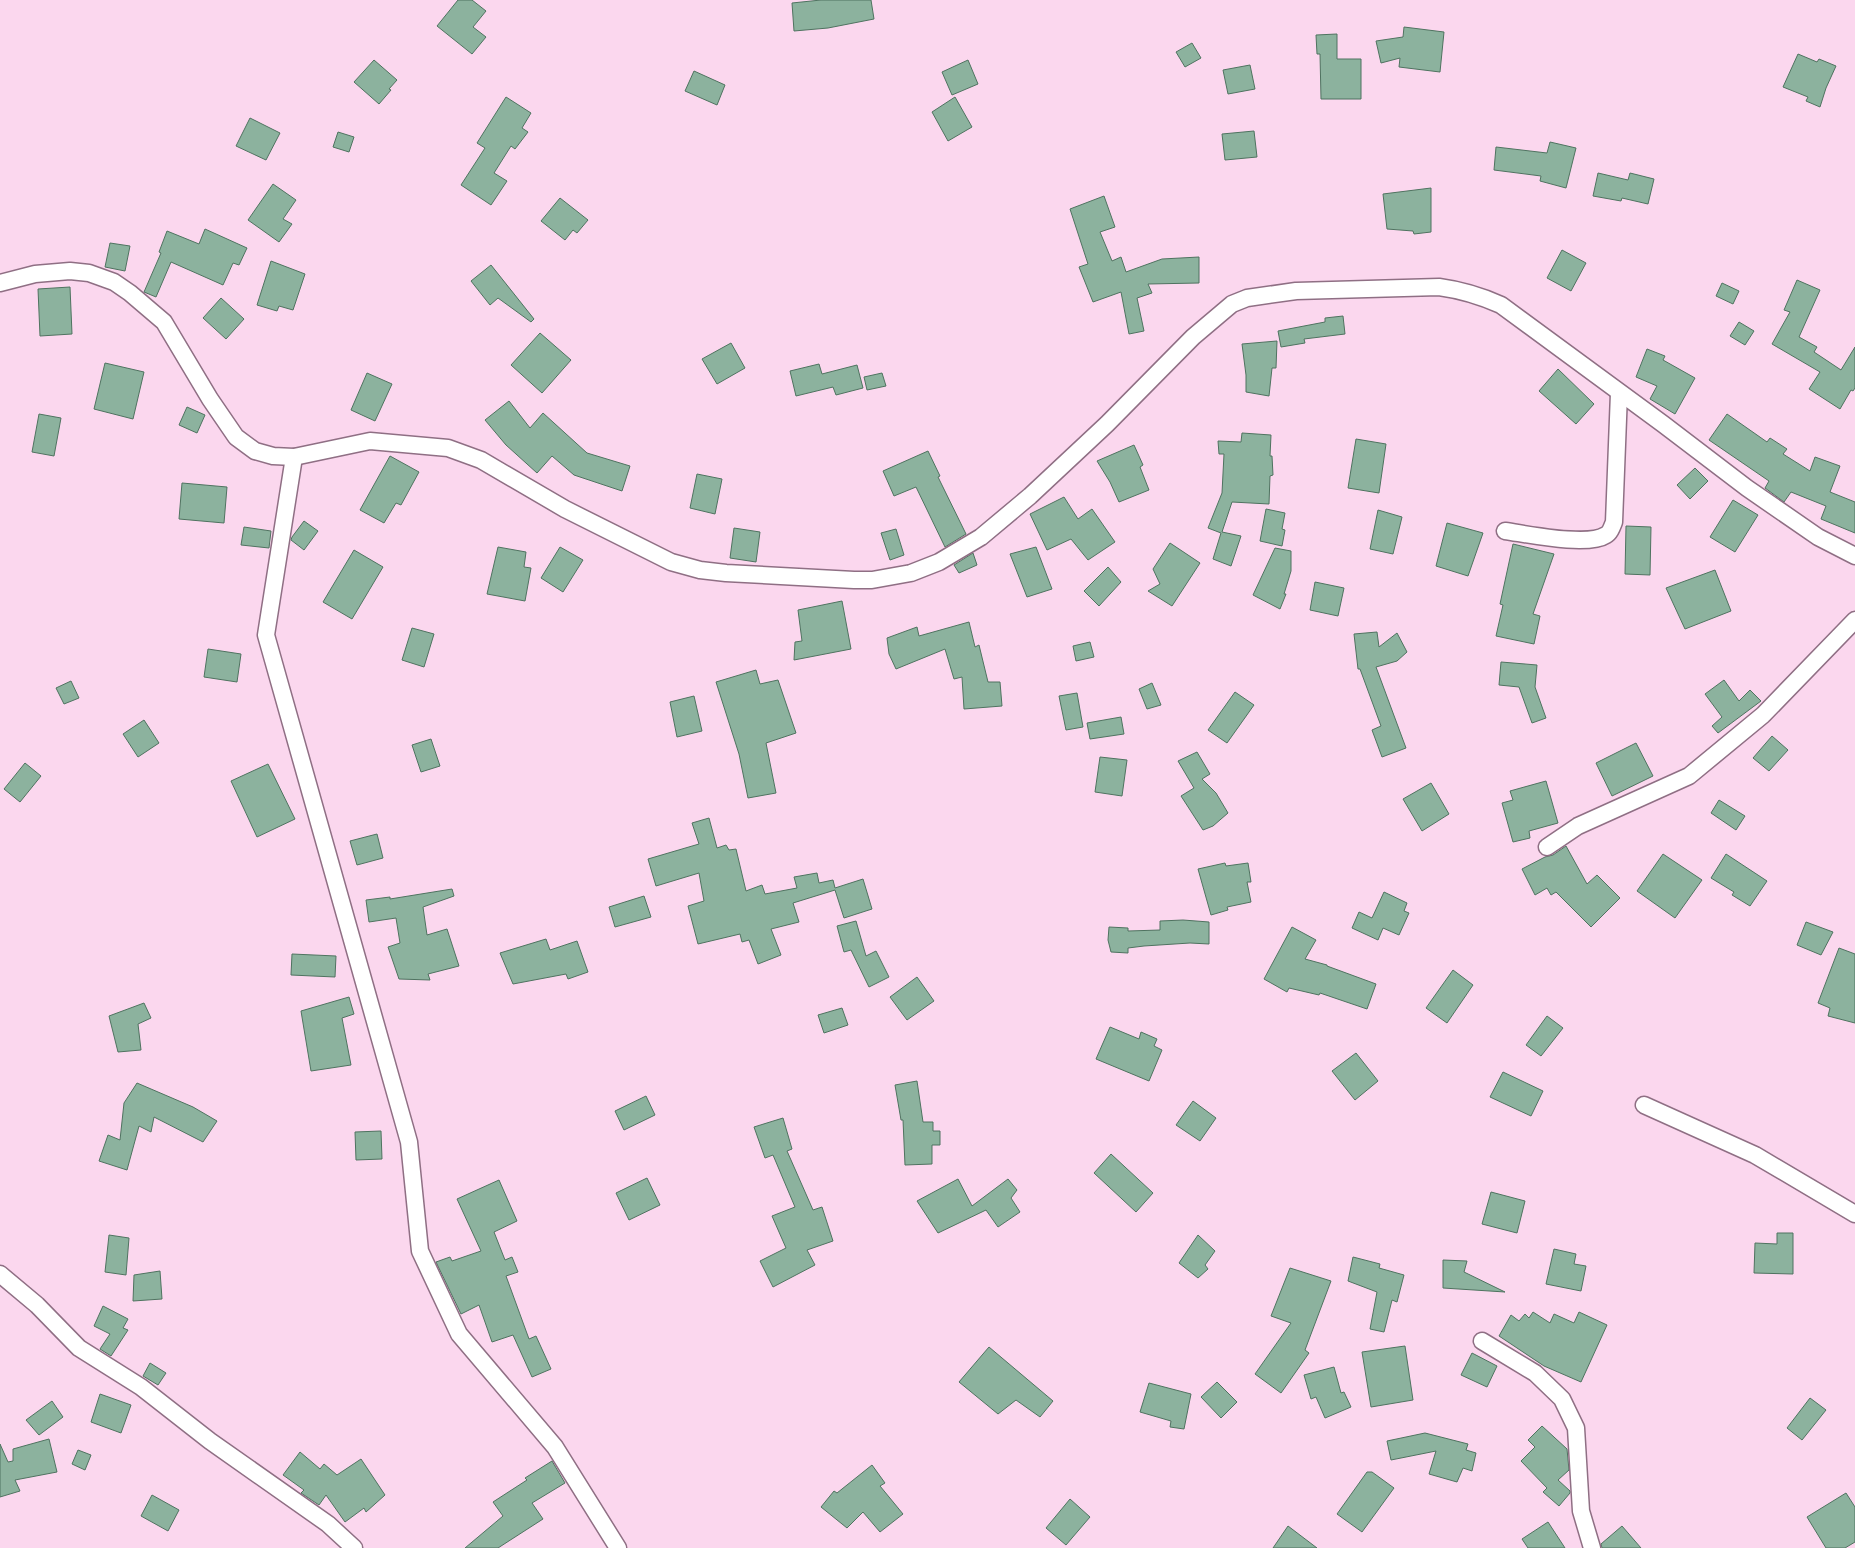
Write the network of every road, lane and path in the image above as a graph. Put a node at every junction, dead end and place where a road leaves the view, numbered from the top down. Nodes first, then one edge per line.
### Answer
1 (0, 283) edge
2 (1619, 393) junction
3 (294, 458) junction
4 (1505, 531) dead end
5 (1855, 556) edge
6 (1855, 620) edge
7 (1547, 847) dead end
8 (1644, 1105) dead end
9 (1855, 1214) edge
10 (0, 1274) edge
11 (1482, 1341) dead end
12 (354, 1548) edge
13 (618, 1548) edge
14 (1592, 1548) edge

1 - 3 street
2 - 3 street
2 - 4 street
2 - 5 street
3 - 13 street
6 - 7 street
8 - 9 street
10 - 12 street
11 - 14 street

